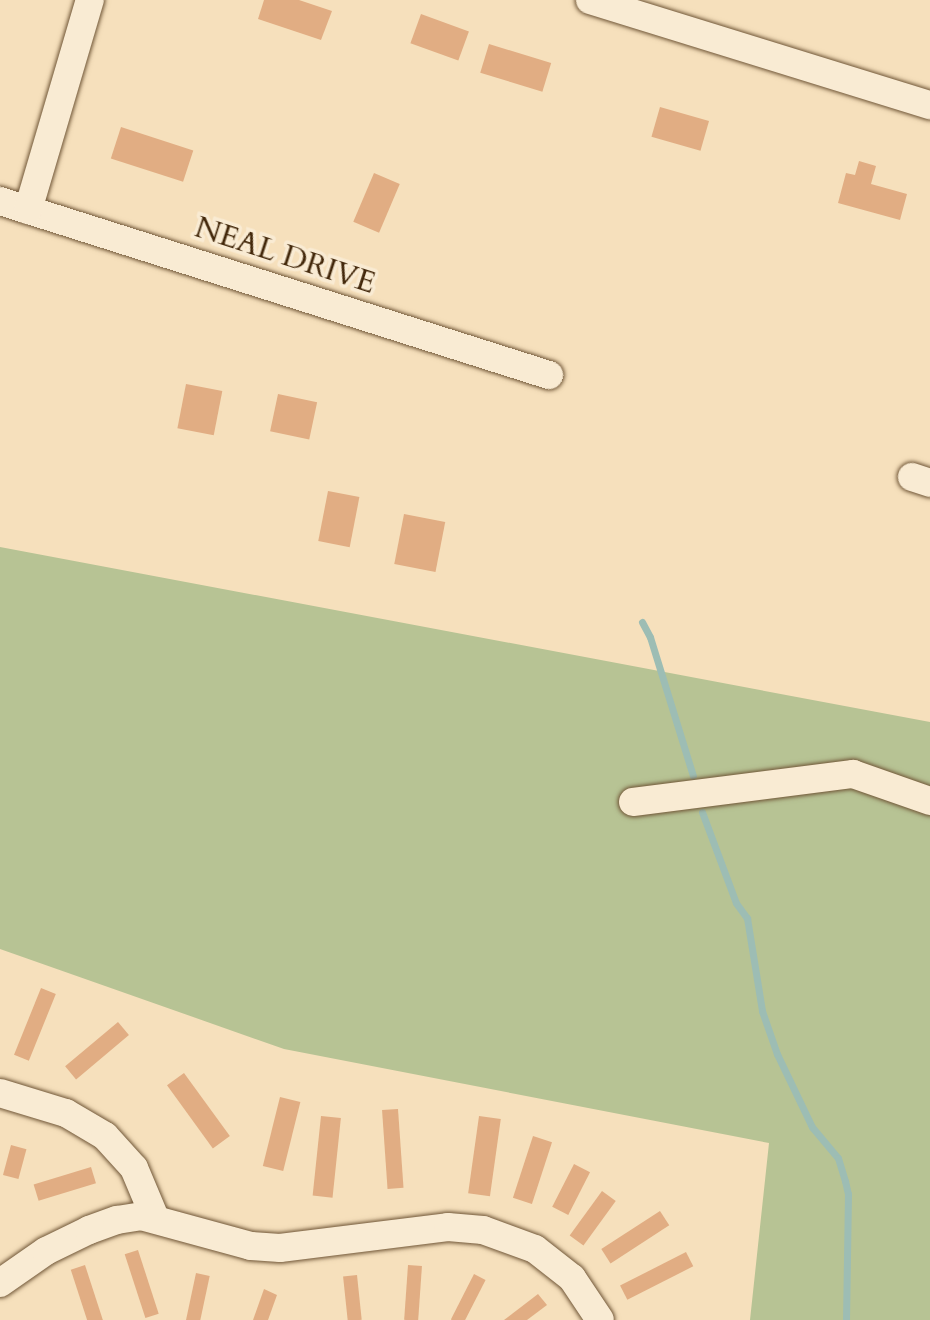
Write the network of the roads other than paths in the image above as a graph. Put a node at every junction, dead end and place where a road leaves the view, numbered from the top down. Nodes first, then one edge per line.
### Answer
1 (90, 0) edge
2 (590, 0) edge
3 (930, 105) edge
4 (0, 201) edge
5 (28, 210) junction
6 (549, 375) dead end
7 (930, 801) edge
8 (633, 802) dead end
9 (0, 1093) edge
10 (155, 1218) junction
11 (0, 1283) edge
12 (600, 1320) edge

1 - 5 street
2 - 3 street
4 - 5 street, NEAL DRIVE
5 - 6 street, NEAL DRIVE
7 - 8 street
9 - 10 street
10 - 11 street
10 - 12 street

